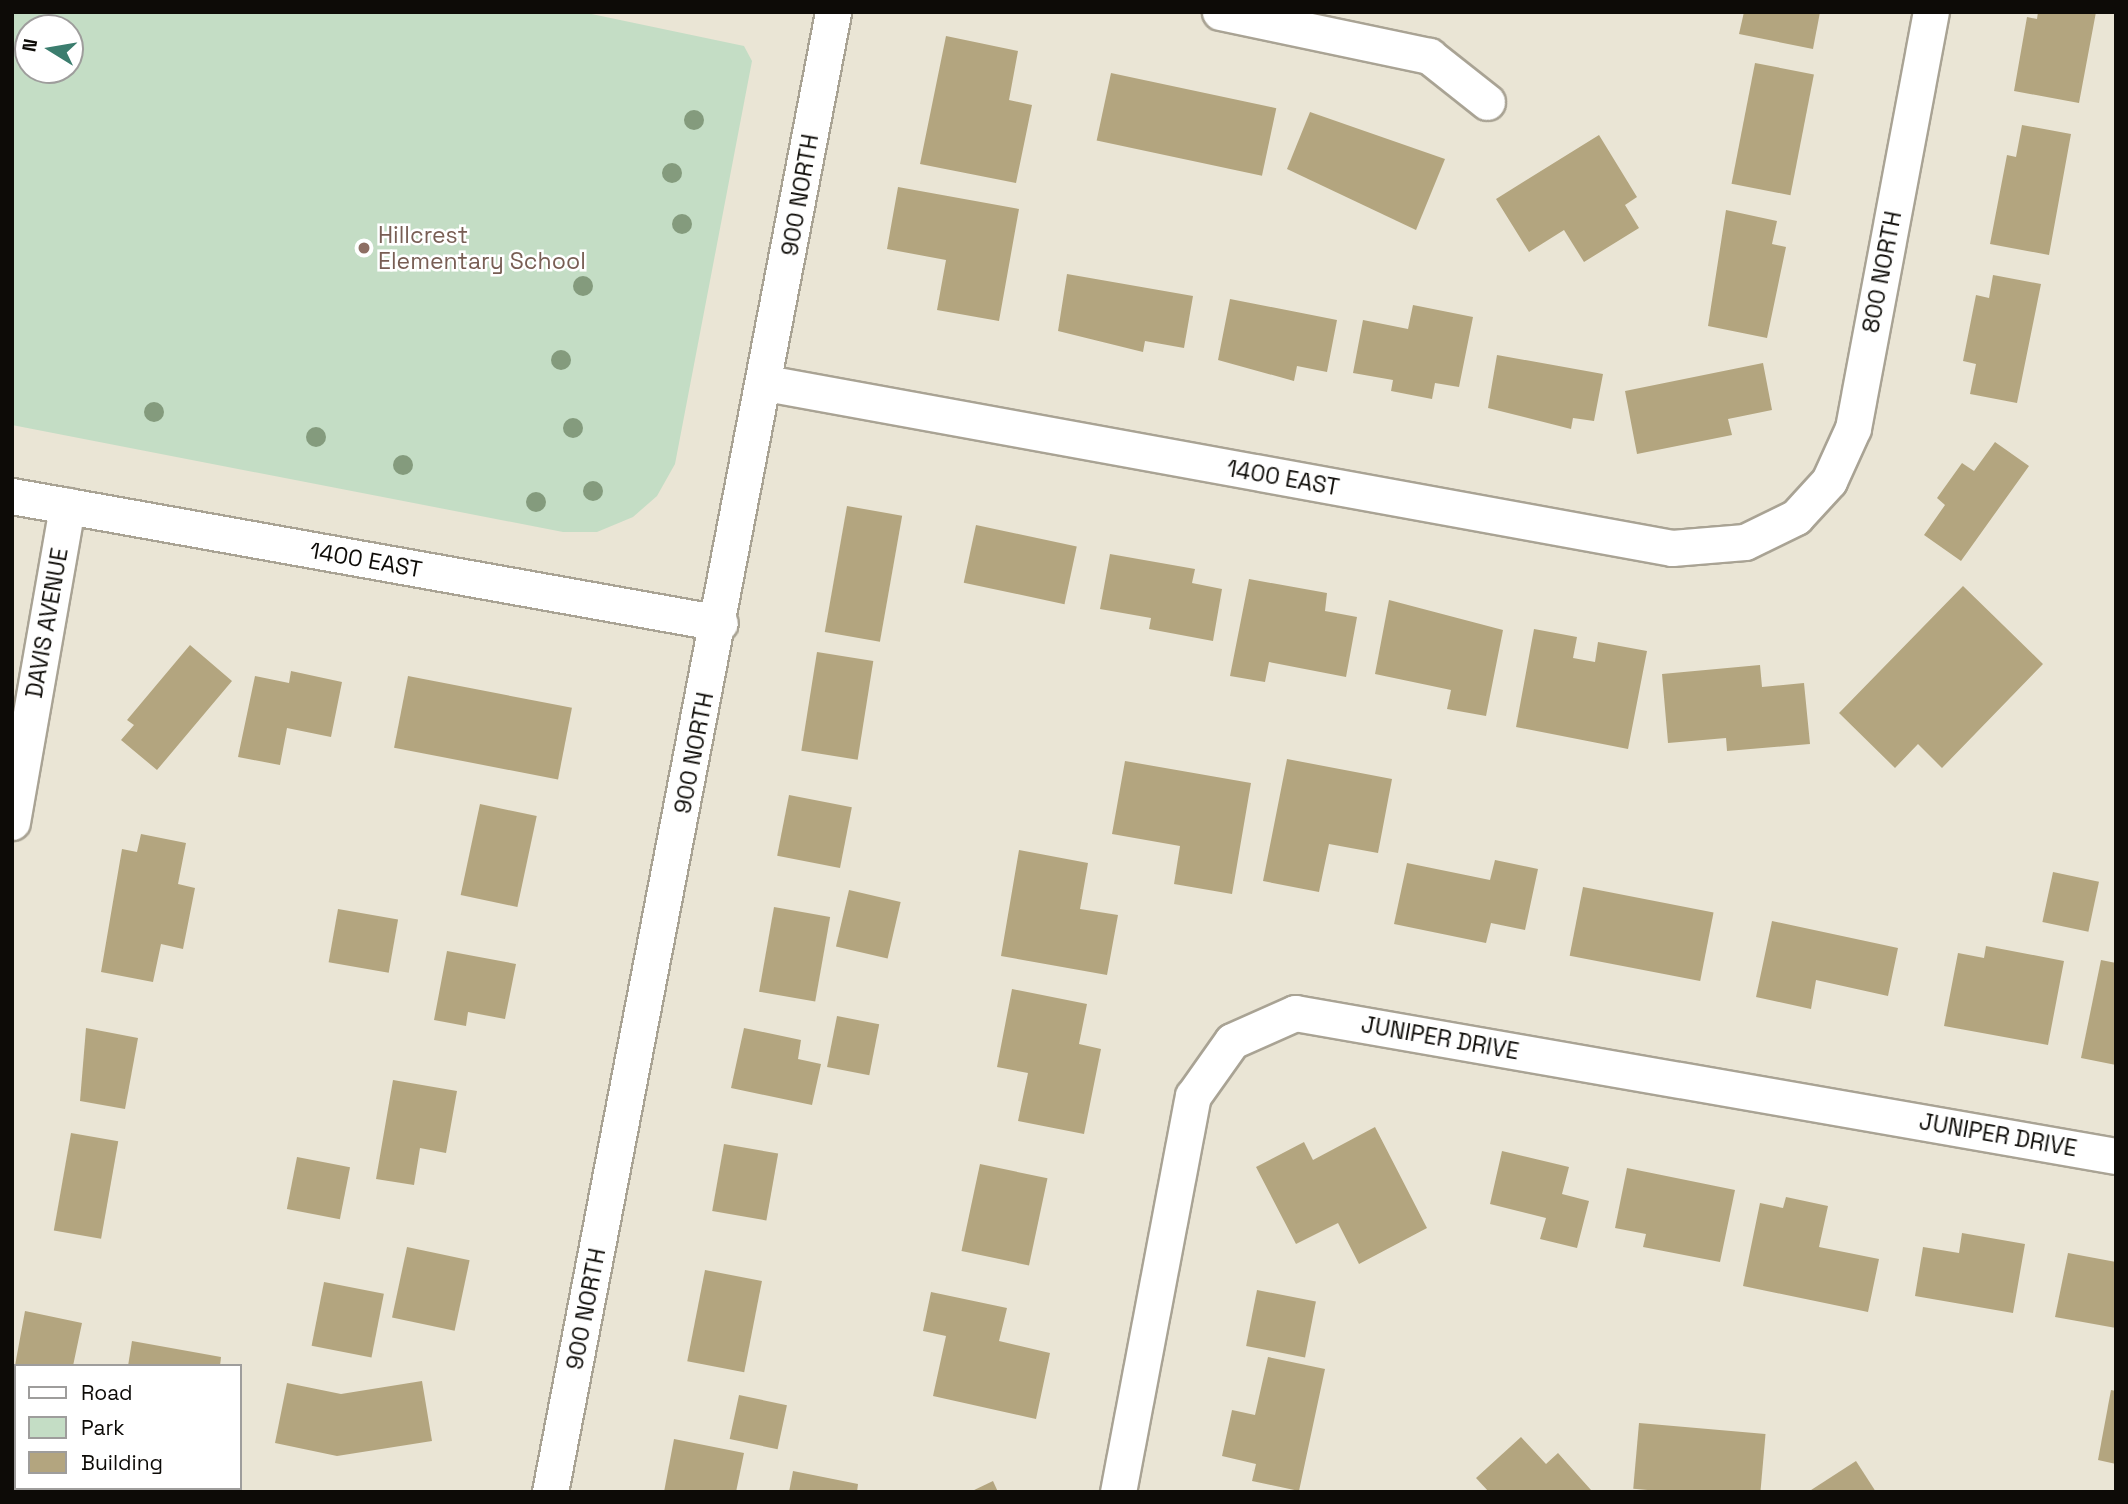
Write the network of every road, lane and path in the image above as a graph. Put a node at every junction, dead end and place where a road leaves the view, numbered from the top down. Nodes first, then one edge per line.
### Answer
1 (834, 12) edge
2 (1220, 12) edge
3 (1931, 12) edge
4 (1488, 102) dead end
5 (766, 383) junction
6 (12, 496) edge
7 (67, 506) junction
8 (1796, 517) joint
9 (720, 623) junction
10 (12, 822) edge
11 (2116, 1156) edge
12 (550, 1492) edge
13 (1118, 1492) edge

1 - 5 street, 900 NORTH
2 - 4 street
3 - 8 street, 800 NORTH
5 - 8 street, 1400 EAST
5 - 9 street, 900 NORTH
6 - 7 street, 1400 EAST
7 - 9 street, 1400 EAST
7 - 10 street, DAVIS AVENUE
9 - 12 street, 900 NORTH
11 - 13 street, JUNIPER DRIVE

